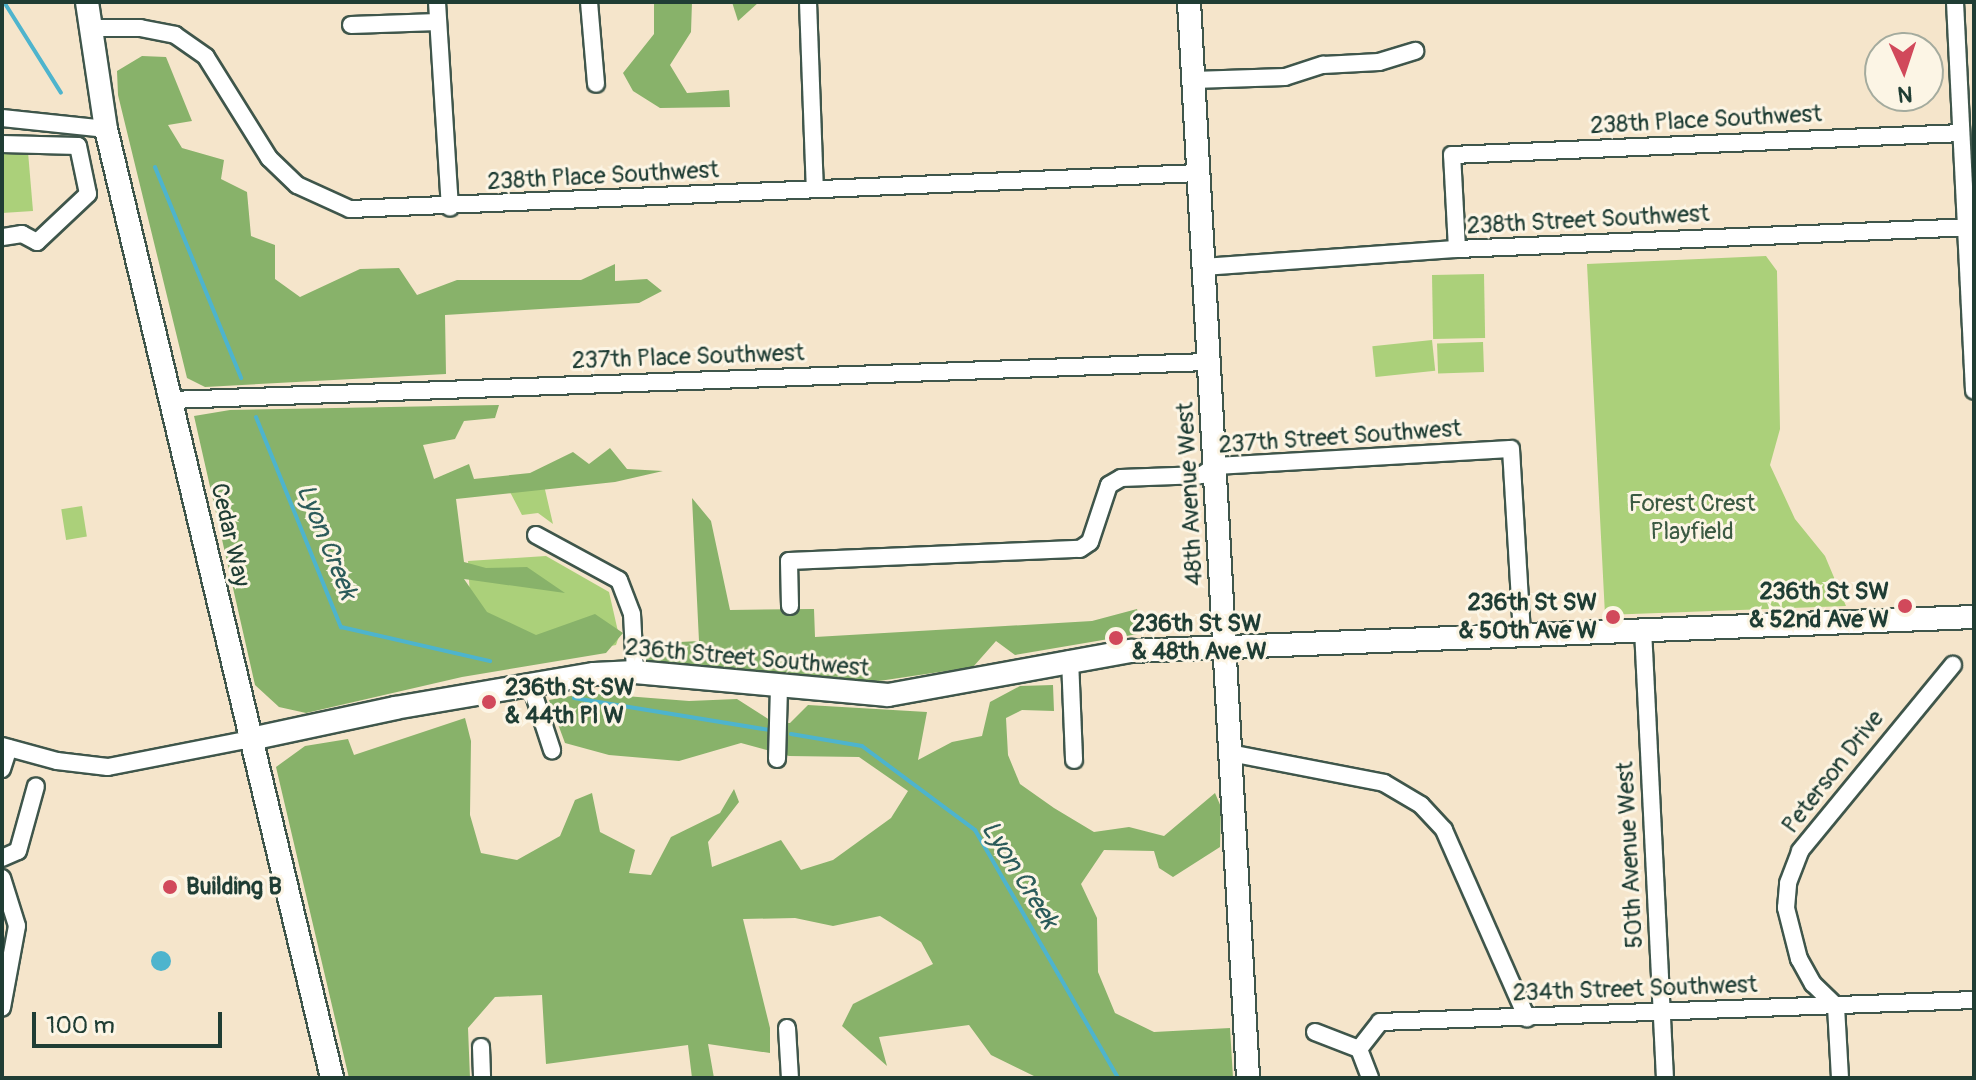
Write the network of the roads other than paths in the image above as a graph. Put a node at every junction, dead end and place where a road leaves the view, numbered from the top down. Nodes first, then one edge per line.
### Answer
1 (87, 2) edge
2 (437, 2) edge
3 (589, 2) edge
4 (808, 2) edge
5 (1189, 2) edge
6 (1955, 2) edge
7 (438, 22) junction
8 (351, 25) dead end
9 (90, 28) junction
10 (1415, 51) dead end
11 (1193, 80) junction
12 (596, 84) dead end
13 (2, 118) edge
14 (106, 129) junction
15 (1961, 133) junction
16 (2, 144) edge
17 (1199, 173) junction
18 (815, 189) junction
19 (450, 208) junction
20 (1970, 227) edge
21 (2, 237) edge
22 (1457, 249) junction
23 (1204, 267) junction
24 (1208, 362) junction
25 (1974, 391) edge
26 (171, 400) junction
27 (1215, 466) junction
28 (536, 535) dead end
29 (790, 606) dead end
30 (1974, 617) edge
31 (1643, 629) junction
32 (1522, 632) junction
33 (1225, 646) junction
34 (1070, 659) junction
35 (1953, 665) dead end
36 (635, 672) junction
37 (530, 683) junction
38 (779, 687) junction
39 (251, 739) junction
40 (5, 747) edge
41 (552, 750) dead end
42 (1230, 753) junction
43 (777, 759) dead end
44 (1074, 760) dead end
45 (2, 769) edge
46 (36, 786) dead end
47 (2, 858) edge
48 (2, 878) edge
49 (1974, 1000) edge
50 (1836, 1006) junction
51 (2, 1008) edge
52 (1662, 1011) junction
53 (1527, 1018) junction
54 (787, 1028) dead end
55 (1315, 1032) dead end
56 (481, 1047) dead end
57 (1359, 1049) junction
58 (332, 1078) edge
59 (482, 1078) edge
60 (790, 1078) edge
61 (1248, 1078) edge
62 (1370, 1078) edge
63 (1665, 1078) edge
64 (1840, 1078) edge

1 - 9 main road, Cedar Way
2 - 7 street
3 - 12 street
4 - 18 street
5 - 11 main road, 48th Avenue West
6 - 15 street
7 - 8 street
7 - 19 street
9 - 14 main road, Cedar Way
9 - 19 street, 238th Place Southwest
10 - 11 street
11 - 17 main road, 48th Avenue West
13 - 14 street
14 - 26 main road, Cedar Way
15 - 20 street
15 - 22 street, 238th Place Southwest
16 - 21 street
17 - 18 street, 238th Place Southwest
17 - 23 main road, 48th Avenue West
18 - 19 street, 238th Place Southwest
20 - 22 street, 238th Street Southwest
20 - 25 street
22 - 23 street, 238th Street Southwest
23 - 24 main road, 48th Avenue West
24 - 26 street, 237th Place Southwest
24 - 27 main road, 48th Avenue West
26 - 39 main road, Cedar Way
27 - 29 street, 237th Street Southwest
27 - 32 street, 237th Street Southwest
27 - 33 main road, 48th Avenue West
28 - 36 street
30 - 31 main road, 236th Street Southwest
31 - 32 main road, 236th Street Southwest
31 - 52 street, 50th Avenue West
32 - 33 main road, 236th Street Southwest
33 - 34 main road, 236th Street Southwest
33 - 42 main road, 48th Avenue West
34 - 38 main road, 236th Street Southwest
34 - 44 street
35 - 50 street, Peterson Drive
36 - 37 main road, 236th Street Southwest
36 - 38 main road, 236th Street Southwest
37 - 39 main road, 236th Street Southwest
37 - 41 street
38 - 43 street
39 - 40 street, 236th Street Southwest
39 - 58 main road, Cedar Way
40 - 45 street
42 - 53 street
42 - 61 main road, 48th Avenue West
46 - 47 street
48 - 51 street
49 - 50 street, 234th Street Southwest
50 - 52 street, 234th Street Southwest
50 - 64 street
52 - 53 street, 234th Street Southwest
52 - 63 street, 50th Avenue West
53 - 57 street, 234th Street Southwest
54 - 60 street
55 - 57 street
56 - 59 street
57 - 62 street

